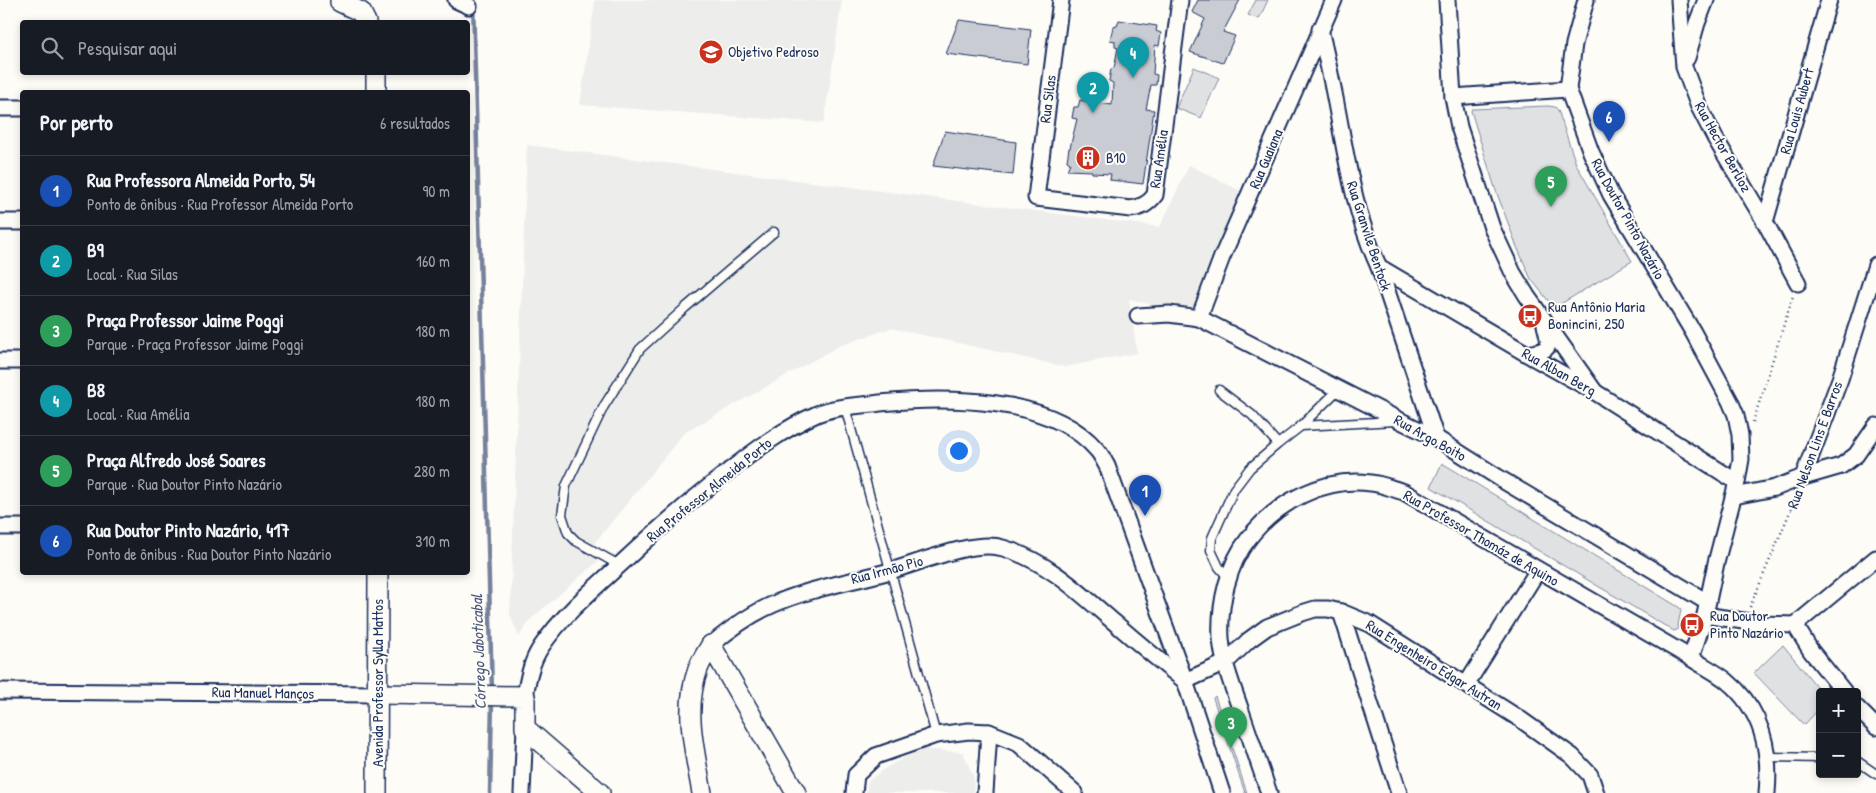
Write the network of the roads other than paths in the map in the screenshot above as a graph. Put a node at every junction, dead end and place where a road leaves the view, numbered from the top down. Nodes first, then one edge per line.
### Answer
1 (1061, 0) edge
2 (1180, 0) edge
3 (1334, 0) edge
4 (1447, 0) edge
5 (1586, 0) edge
6 (1679, 0) edge
7 (1706, 0) edge
8 (1829, 0) edge
9 (338, 1) edge
10 (364, 11) edge
11 (1320, 29) junction
12 (1684, 67) junction
13 (376, 75) edge
14 (1568, 89) junction
15 (376, 90) edge
16 (1453, 97) junction
17 (0, 108) edge
18 (20, 108) edge
19 (1036, 198) joint
20 (0, 222) edge
21 (20, 222) edge
22 (1765, 222) junction
23 (774, 232) dead end
24 (1876, 264) edge
25 (1378, 267) junction
26 (1798, 283) road end
27 (1138, 316) dead end
28 (1200, 318) junction
29 (1545, 323) junction
30 (1527, 354) junction
31 (0, 361) edge
32 (20, 361) edge
33 (1339, 389) junction
34 (1219, 390) dead end
35 (1595, 392) junction
36 (845, 407) junction
37 (1400, 421) junction
38 (1301, 426) junction
39 (1876, 426) edge
40 (1436, 438) junction
41 (1278, 444) junction
42 (1803, 477) junction
43 (1736, 489) junction
44 (0, 527) edge
45 (20, 527) edge
46 (1876, 558) edge
47 (619, 565) junction
48 (1538, 570) junction
49 (891, 571) junction
50 (378, 575) edge
51 (1229, 578) junction
52 (1706, 609) junction
53 (1342, 612) junction
54 (1795, 625) junction
55 (711, 645) junction
56 (1691, 658) junction
57 (1225, 663) junction
58 (1185, 681) junction
59 (1466, 684) junction
60 (1841, 688) edge
61 (0, 691) edge
62 (378, 694) junction
63 (525, 696) junction
64 (1861, 712) edge
65 (1876, 727) edge
66 (525, 728) junction
67 (989, 732) junction
68 (936, 735) junction
69 (1766, 758) junction
70 (1816, 758) edge
71 (1861, 764) edge
72 (1876, 774) edge
73 (377, 793) edge
74 (522, 793) edge
75 (600, 793) edge
76 (702, 793) edge
77 (796, 793) edge
78 (854, 793) edge
79 (985, 793) edge
80 (1075, 793) edge
81 (1222, 793) edge
82 (1269, 793) edge
83 (1399, 793) edge
84 (1596, 793) edge
85 (1767, 793) edge

1 - 19 street, Rua Silas
2 - 19 street, Rua Amélia
3 - 11 street, Rua Guaiana
4 - 16 street
5 - 14 street, Rua Doutor Pinto Nazário
6 - 12 street, Rua Hector Berlioz
7 - 12 street
8 - 22 street, Rua Louis Aubert
9 - 10 street
11 - 25 street, Rua Granvile Bentock
11 - 28 street, Rua Guaiana
12 - 22 street, Rua Hector Berlioz
13 - 15 street
14 - 16 street
14 - 43 street, Rua Doutor Pinto Nazário
16 - 29 street
17 - 18 street
20 - 21 street
22 - 26 street, Rua Hector Berlioz
23 - 47 lane
24 - 42 street, Rua Nelson Lins E Barros
25 - 30 street, Rua Alban Berg
25 - 40 street, Rua Granvile Bentock
27 - 28 street, Rua Argo Boito
28 - 33 street, Rua Argo Boito
29 - 30 street
29 - 35 street
30 - 35 street, Rua Alban Berg
31 - 32 street
33 - 37 street, Rua Argo Boito
33 - 38 lane
34 - 41 lane
35 - 43 street, Rua Alban Berg
36 - 47 street, Rua Professor Almeida Porto
36 - 49 lane
36 - 58 street, Rua Professor Almeida Porto
37 - 38 lane
37 - 40 street, Rua Argo Boito
38 - 41 lane
39 - 42 street
40 - 52 street, Rua Argo Boito
41 - 51 lane
42 - 43 street
43 - 52 street, Rua Doutor Pinto Nazário
44 - 45 street
46 - 54 street
47 - 63 street, Rua Professor Almeida Porto
48 - 51 street, Rua Professor Thomáz de Aquino
48 - 56 street, Rua Professor Thomáz de Aquino
48 - 59 street
49 - 55 street, Rua Irmão Pio
49 - 58 street, Rua Irmão Pio
49 - 68 lane
50 - 62 street, Avenida Professor Sylla Mattos
51 - 57 street, Rua Professor Thomáz de Aquino
52 - 54 street
52 - 56 street, Rua Doutor Pinto Nazário
53 - 57 street, Rua Engenheiro Edgar Autran
53 - 59 street, Rua Engenheiro Edgar Autran
53 - 83 street
54 - 60 street
55 - 76 street, Rua Irmão Pio
55 - 77 street
56 - 69 street, Rua Professor Thomáz de Aquino
57 - 58 street
57 - 82 street, Rua Professor Thomáz de Aquino
58 - 81 street, Rua Professor Almeida Porto
59 - 84 street, Rua Engenheiro Edgar Autran
61 - 62 street, Rua Manuel Manços
62 - 63 street, Rua Manuel Manços
62 - 73 street, Avenida Professor Sylla Mattos
63 - 66 street, Rua Professor Almeida Porto
64 - 65 street
66 - 74 street
66 - 75 street
67 - 68 street
67 - 79 street
67 - 80 street
68 - 78 street
69 - 70 lane
69 - 85 street, Rua Professor Thomáz de Aquino
71 - 72 lane

